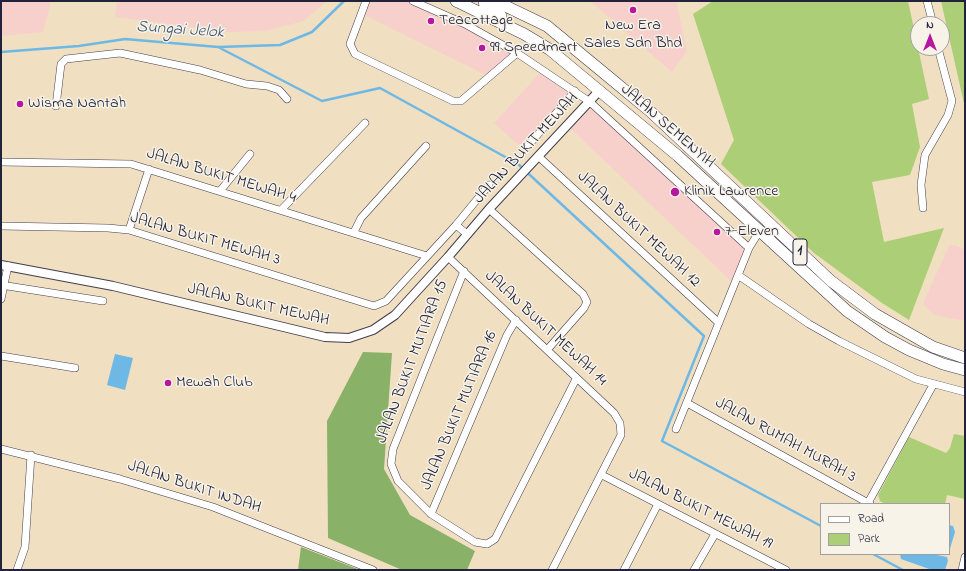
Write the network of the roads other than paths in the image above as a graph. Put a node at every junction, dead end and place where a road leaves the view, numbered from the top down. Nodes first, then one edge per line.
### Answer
1 (366, 1) edge
2 (412, 1) edge
3 (456, 1) edge
4 (484, 1) edge
5 (495, 1) edge
6 (510, 1) edge
7 (927, 1) edge
8 (525, 15) junction
9 (931, 16) edge
10 (524, 34) junction
11 (517, 53) junction
12 (940, 56) edge
13 (590, 61) junction
14 (575, 91) junction
15 (600, 91) junction
16 (287, 99) dead end
17 (590, 102) junction
18 (56, 106) dead end
19 (651, 112) junction
20 (365, 123) dead end
21 (426, 146) dead end
22 (527, 147) dead end
23 (250, 154) dead end
24 (538, 156) junction
25 (1, 162) edge
26 (149, 169) junction
27 (490, 185) dead end
28 (220, 191) junction
29 (923, 208) dead end
30 (489, 209) junction
31 (281, 210) junction
32 (456, 225) junction
33 (1, 226) edge
34 (129, 230) junction
35 (354, 232) junction
36 (759, 232) junction
37 (466, 234) junction
38 (749, 248) junction
39 (427, 256) junction
40 (448, 257) junction
41 (4, 266) edge
42 (464, 271) junction
43 (738, 275) junction
44 (2, 285) edge
45 (1, 299) edge
46 (103, 301) dead end
47 (516, 320) junction
48 (719, 323) junction
49 (547, 350) junction
50 (1, 356) edge
51 (965, 358) edge
52 (75, 368) dead end
53 (965, 370) edge
54 (576, 379) junction
55 (933, 385) junction
56 (965, 392) edge
57 (686, 403) junction
58 (676, 428) dead end
59 (1, 449) edge
60 (31, 455) junction
61 (602, 475) junction
62 (869, 503) edge
63 (658, 504) junction
64 (431, 514) junction
65 (715, 534) junction
66 (965, 557) edge
67 (772, 563) junction
68 (17, 570) edge
69 (374, 570) edge
70 (552, 570) edge
71 (624, 570) edge
72 (694, 570) edge
73 (769, 570) edge
74 (786, 570) edge
75 (962, 570) edge

1 - 11 street
2 - 11 street
3 - 10 main road, JALAN SEMENYIH / 1
4 - 10 main road
5 - 8 main road, JALAN SEMENYIH / 1
6 - 8 main road
7 - 9 street
8 - 13 main road, JALAN SEMENYIH / 1
10 - 15 main road, JALAN SEMENYIH / 1
11 - 14 street
12 - 29 street
13 - 15 main road
13 - 19 main road, JALAN SEMENYIH / 1
14 - 17 street
14 - 22 street
15 - 17 street, JALAN BUKIT MEWAH
15 - 19 main road
15 - 36 main road, JALAN SEMENYIH / 1
16 - 18 street
17 - 24 street, JALAN BUKIT MEWAH
17 - 38 street
19 - 51 main road, JALAN SEMENYIH / 1
20 - 31 street
21 - 35 street
23 - 28 street
24 - 30 street, JALAN BUKIT MEWAH
24 - 48 street, JALAN BUKIT MEWAH 12
25 - 26 street, JALAN BUKIT MEWAH 4
26 - 28 street, JALAN BUKIT MEWAH 4
26 - 34 street
27 - 32 street
28 - 31 street, JALAN BUKIT MEWAH 4
30 - 37 street, JALAN BUKIT MEWAH
30 - 49 street
31 - 35 street, JALAN BUKIT MEWAH 4
32 - 37 street
32 - 39 street
33 - 34 street, JALAN BUKIT MEWAH 3
34 - 39 street, JALAN BUKIT MEWAH 3
35 - 39 street, JALAN BUKIT MEWAH 4
36 - 38 street
36 - 53 main road, JALAN SEMENYIH / 1
37 - 40 street, JALAN BUKIT MEWAH
38 - 43 street
40 - 41 street, JALAN BUKIT MEWAH
40 - 42 street, JALAN BUKIT MEWAH 14
41 - 44 street
42 - 47 street, JALAN BUKIT MEWAH 14
42 - 64 street, JALAN BUKIT MUTIARA 15
43 - 48 street
43 - 55 street
44 - 45 street
44 - 46 street
47 - 49 street, JALAN BUKIT MEWAH 14
47 - 64 street, JALAN BUKIT MUTIARA 16
48 - 57 street
49 - 54 street, JALAN BUKIT MEWAH 14
50 - 52 street
54 - 61 street, JALAN BUKIT MEWAH 14
54 - 64 street
55 - 56 street
55 - 62 street
57 - 58 street
57 - 62 street, JALAN RUMAH MURAH 3
59 - 60 street, JALAN BUKIT INDAH
60 - 68 street
60 - 69 street, JALAN BUKIT INDAH
61 - 63 street, JALAN BUKIT MEWAH 19
61 - 70 street
63 - 65 street, JALAN BUKIT MEWAH 19
63 - 71 street
65 - 67 street, JALAN BUKIT MEWAH 19
65 - 72 street
66 - 75 street
67 - 73 street
67 - 74 street, JALAN BUKIT MEWAH 19

